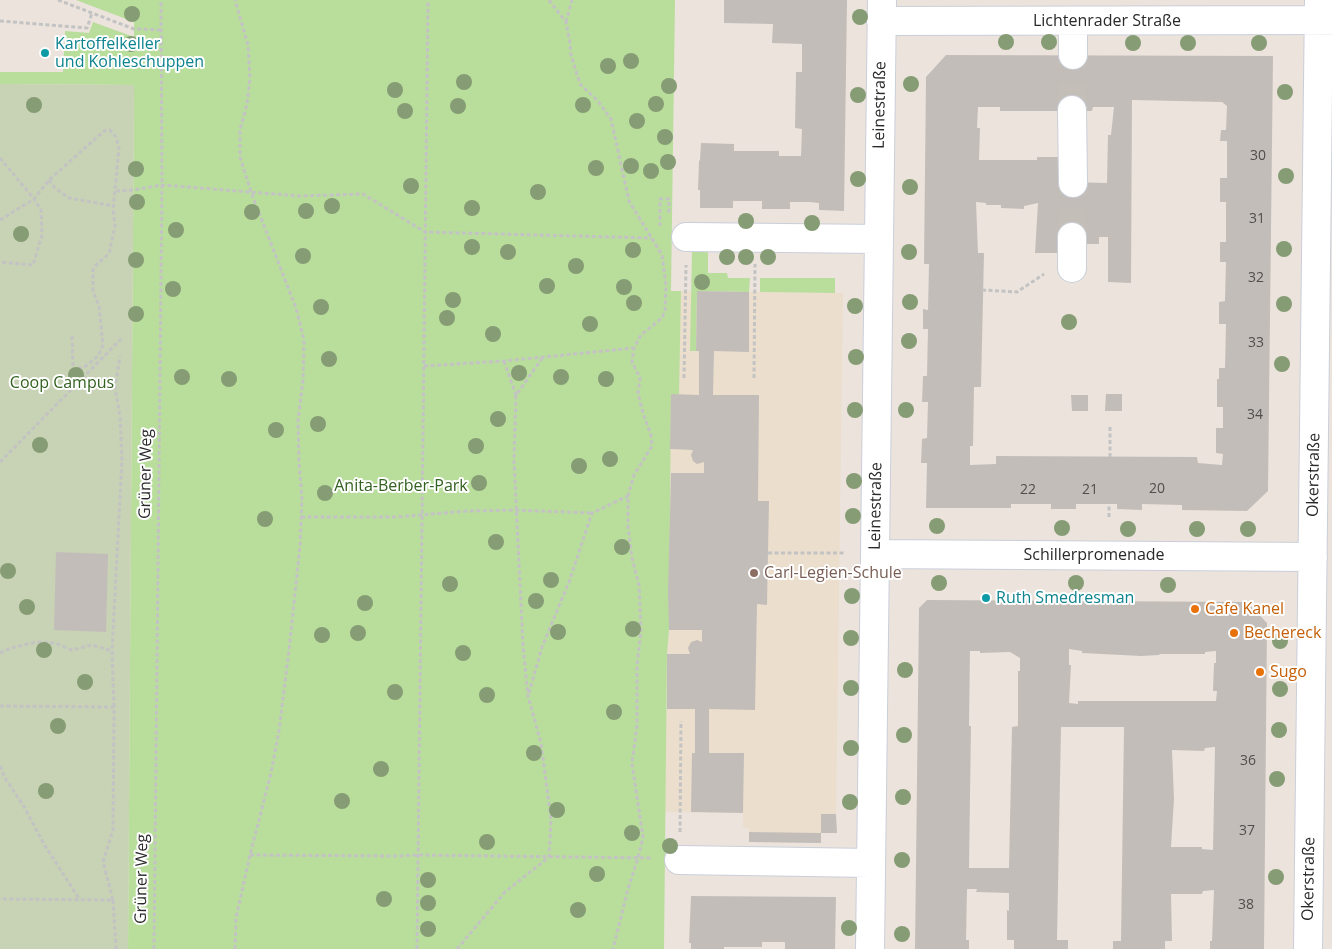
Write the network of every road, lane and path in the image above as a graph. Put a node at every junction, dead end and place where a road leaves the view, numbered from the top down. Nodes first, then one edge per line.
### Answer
1 (58, 0) edge
2 (161, 0) edge
3 (235, 0) edge
4 (428, 0) edge
5 (549, 0) edge
6 (572, 0) edge
7 (882, 10) edge
8 (92, 13) junction
9 (1323, 14) edge
10 (1073, 21) junction
11 (0, 22) edge
12 (566, 22) junction
13 (161, 30) junction
14 (1073, 56) tunnel mouth
15 (1072, 110) tunnel mouth
16 (0, 158) edge
17 (49, 180) junction
18 (1073, 182) tunnel mouth
19 (162, 185) junction
20 (116, 191) junction
21 (251, 192) junction
22 (34, 199) junction
23 (114, 206) junction
24 (0, 220) edge
25 (660, 228) dead end
26 (425, 232) junction
27 (672, 233) junction
28 (1072, 237) tunnel mouth
29 (652, 238) junction
30 (879, 239) junction
31 (0, 262) edge
32 (1060, 270) joint
33 (982, 290) dead end
34 (685, 291) dead end
35 (755, 292) dead end
36 (72, 333) dead end
37 (122, 338) dead end
38 (634, 348) junction
39 (120, 356) dead end
40 (542, 357) junction
41 (504, 361) junction
42 (424, 366) junction
43 (684, 378) dead end
44 (754, 378) dead end
45 (516, 395) junction
46 (1110, 426) dead end
47 (1110, 457) dead end
48 (0, 462) edge
49 (628, 496) junction
50 (1323, 499) edge
51 (1109, 504) dead end
52 (516, 510) junction
53 (592, 513) junction
54 (422, 515) junction
55 (301, 517) junction
56 (1109, 517) dead end
57 (768, 553) dead end
58 (846, 553) dead end
59 (875, 554) junction
60 (1313, 557) junction
61 (1322, 613) edge
62 (112, 651) junction
63 (0, 653) edge
64 (528, 696) junction
65 (0, 706) edge
66 (114, 707) junction
67 (681, 721) dead end
68 (0, 766) edge
69 (680, 812) dead end
70 (250, 855) junction
71 (418, 855) junction
72 (549, 857) junction
73 (638, 858) junction
74 (650, 858) dead end
75 (679, 860) dead end
76 (871, 863) junction
77 (0, 899) edge
78 (80, 900) junction
79 (113, 900) junction
80 (116, 949) edge
81 (154, 949) edge
82 (235, 949) edge
83 (417, 949) edge
84 (457, 949) edge
85 (613, 949) edge
86 (870, 949) edge
87 (1308, 949) edge

1 - 8 path
2 - 13 path, Grüner Weg
3 - 21 path
4 - 26 path
5 - 12 path
6 - 12 path
7 - 10 street, Lichtenrader Straße
7 - 30 street, Leinestraße
8 - 11 path
8 - 13 path
9 - 10 street, Lichtenrader Straße
9 - 50 street, Okerstraße
10 - 14 street
12 - 29 path
13 - 19 path, Grüner Weg
15 - 18 street
16 - 22 path
17 - 20 path
17 - 22 path
17 - 23 path
19 - 20 path
19 - 21 path
19 - 81 path, Grüner Weg
20 - 23 path
21 - 26 path
21 - 55 path
22 - 24 path
22 - 31 path
23 - 36 path
25 - 27 path
26 - 29 path
26 - 42 path
27 - 29 path
27 - 30 street
28 - 32 street
29 - 38 path
30 - 59 street, Leinestraße
32 - 33 path
34 - 43 path
35 - 44 path
37 - 48 path
38 - 40 path
38 - 49 path
39 - 62 path
40 - 41 path
40 - 45 path
41 - 42 path
41 - 45 path
42 - 54 path
45 - 52 path
46 - 47 path
49 - 53 path
49 - 73 path
50 - 60 street, Okerstraße
51 - 56 path
52 - 53 path
52 - 54 path
52 - 64 path
53 - 64 path
54 - 55 path
54 - 71 path
55 - 70 path
57 - 58 path
59 - 60 street, Schillerpromenade
59 - 76 street, Leinestraße
60 - 61 street, Okerstraße
61 - 87 street, Okerstraße
62 - 63 path
62 - 66 path
64 - 72 path
65 - 66 path
66 - 79 path
67 - 69 path
68 - 78 path
70 - 71 path
70 - 82 path
71 - 72 path
71 - 83 path
72 - 73 path
72 - 84 path
73 - 74 path
73 - 85 path
75 - 76 street
76 - 86 street, Leinestraße
77 - 78 path
78 - 79 path
79 - 80 path

